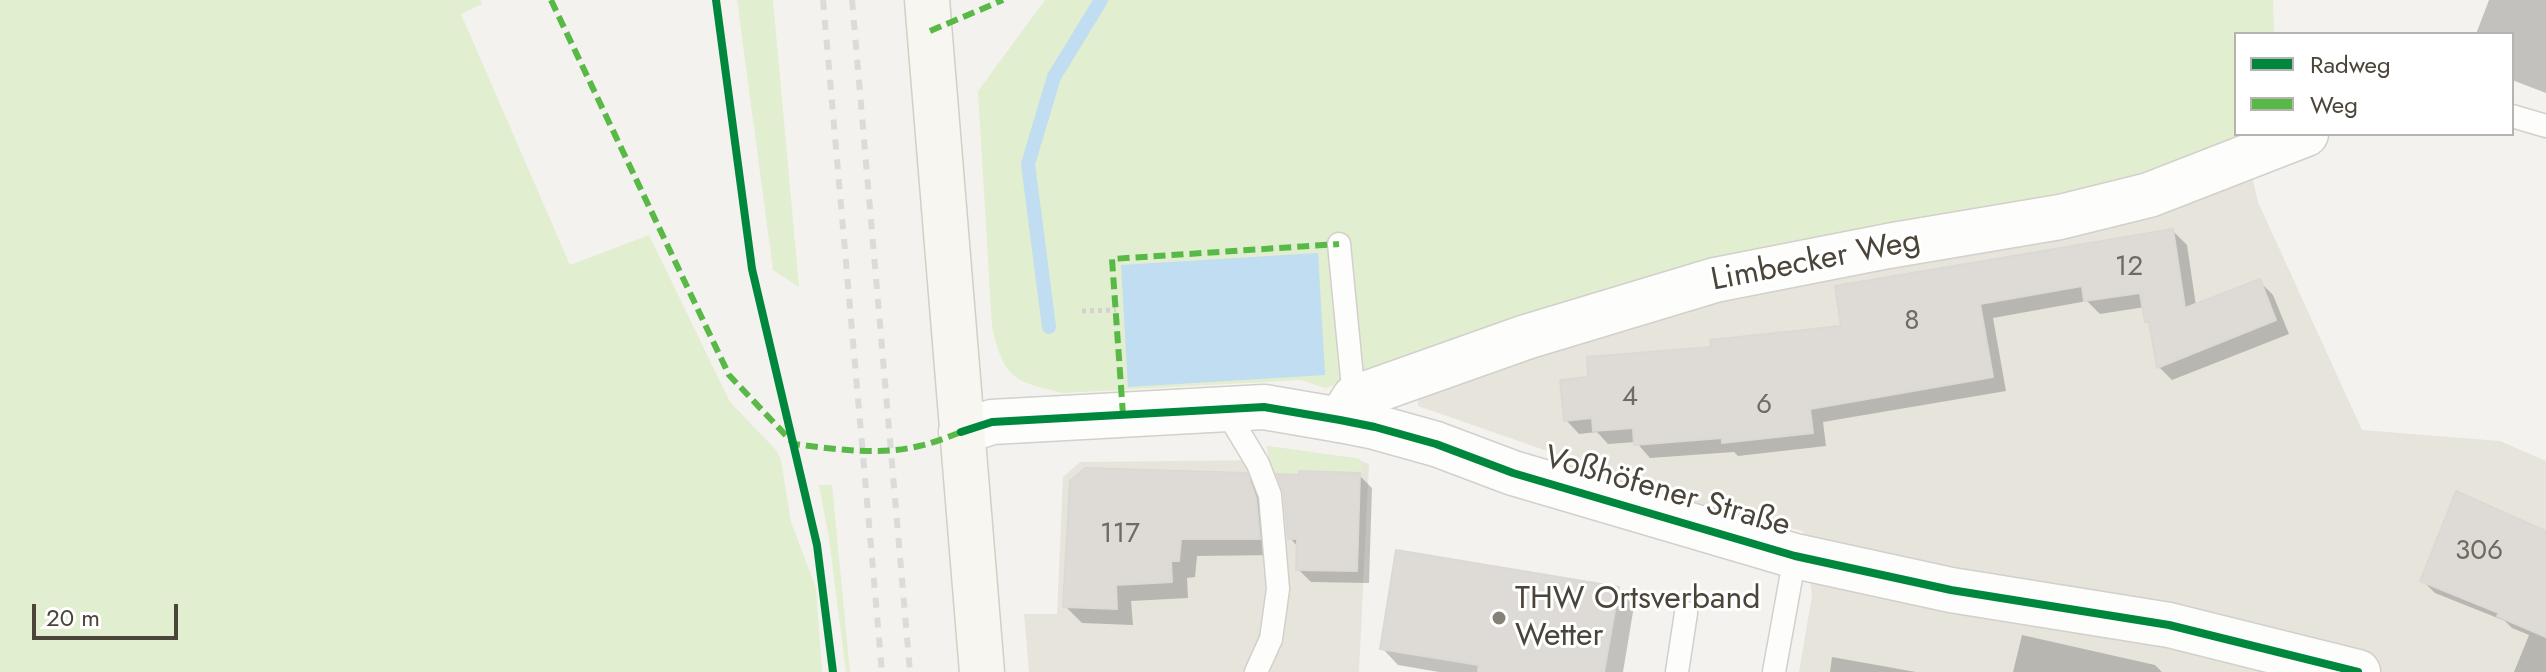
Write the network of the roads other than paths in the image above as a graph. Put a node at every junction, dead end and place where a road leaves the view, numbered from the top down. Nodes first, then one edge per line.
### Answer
1 (927, 0) edge
2 (2514, 117) edge
3 (2546, 126) edge
4 (2301, 136) edge
5 (1339, 244) dead end
6 (1225, 409) junction
7 (1347, 409) junction
8 (961, 432) junction
9 (1795, 556) junction
10 (1686, 613) dead end
11 (982, 672) edge
12 (1256, 672) edge
13 (1677, 672) edge
14 (1774, 672) edge
15 (2358, 672) edge

1 - 8 main road
2 - 3 lane
4 - 7 street, Limbecker Weg
5 - 7 lane
6 - 7 street, Voßhöfener Straße
6 - 8 street, Voßhöfener Straße
6 - 12 lane
7 - 9 street, Voßhöfener Straße
8 - 11 main road
9 - 14 lane
9 - 15 street, Voßhöfener Straße
10 - 13 lane

